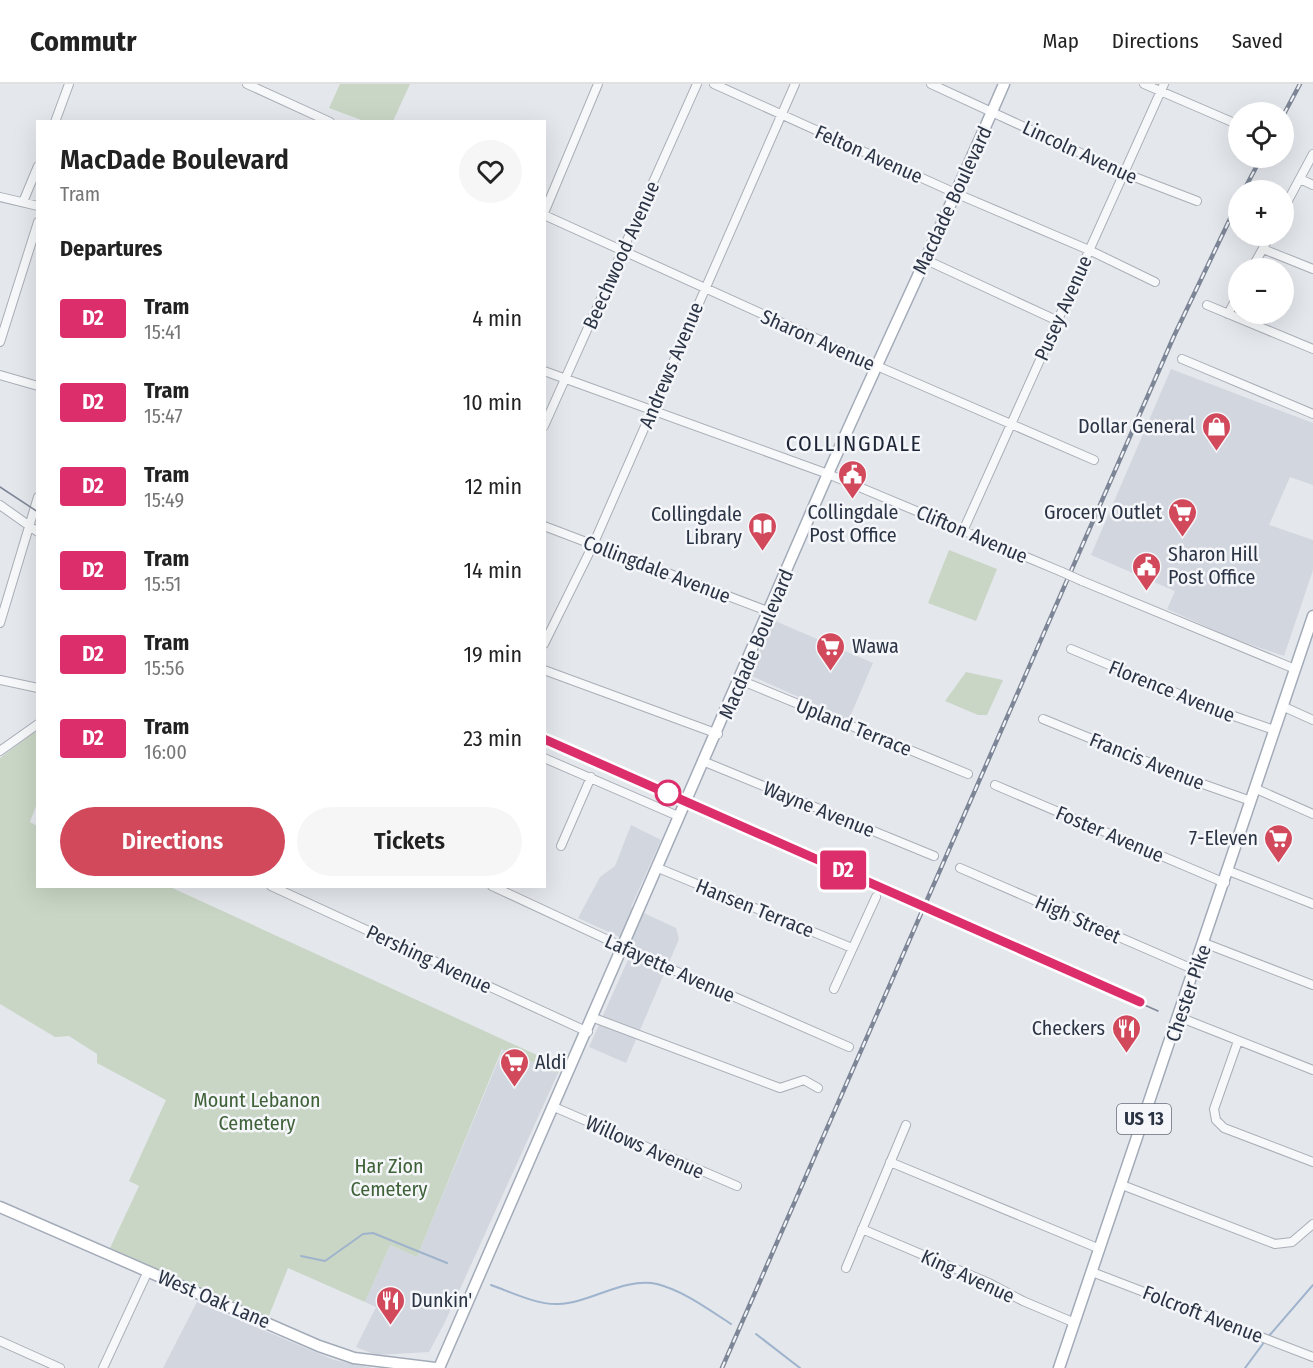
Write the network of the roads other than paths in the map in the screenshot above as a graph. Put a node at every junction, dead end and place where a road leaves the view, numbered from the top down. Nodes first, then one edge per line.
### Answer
1 (69, 84) edge
2 (247, 84) edge
3 (598, 84) edge
4 (697, 84) edge
5 (714, 84) edge
6 (795, 84) edge
7 (931, 84) edge
8 (1004, 84) edge
9 (1144, 84) edge
10 (1162, 88) edge
11 (993, 111) junction
12 (781, 116) junction
13 (319, 119) edge
14 (56, 120) edge
15 (1228, 120) edge
16 (1313, 154) edge
17 (36, 171) edge
18 (1124, 173) junction
19 (1299, 179) junction
20 (1313, 185) edge
21 (1294, 189) edge
22 (955, 193) junction
23 (0, 197) edge
24 (1197, 201) dead end
25 (23, 202) junction
26 (36, 205) edge
27 (546, 209) edge
28 (546, 215) edge
29 (36, 228) edge
30 (1265, 246) edge
31 (1263, 249) junction
32 (1089, 250) junction
33 (622, 251) junction
34 (1258, 258) edge
35 (924, 259) junction
36 (1313, 269) edge
37 (1155, 282) dead end
38 (704, 288) junction
39 (1207, 305) dead end
40 (1228, 314) edge
41 (1058, 321) junction
42 (1252, 324) edge
43 (0, 342) edge
44 (1313, 349) edge
45 (1182, 359) dead end
46 (877, 366) junction
47 (546, 372) edge
48 (0, 375) edge
49 (565, 379) junction
50 (36, 385) edge
51 (652, 408) junction
52 (1313, 414) edge
53 (546, 422) edge
54 (1011, 422) junction
55 (1094, 460) dead end
56 (828, 474) junction
57 (0, 505) edge
58 (36, 510) edge
59 (546, 527) edge
60 (33, 529) edge
61 (963, 531) junction
62 (592, 545) junction
63 (770, 612) junction
64 (1313, 616) edge
65 (0, 623) edge
66 (546, 640) edge
67 (1071, 650) dead end
68 (1295, 669) junction
69 (546, 671) edge
70 (740, 680) junction
71 (0, 681) edge
72 (36, 688) edge
73 (1282, 706) junction
74 (1043, 718) dead end
75 (1313, 720) edge
76 (36, 725) edge
77 (1274, 730) junction
78 (718, 734) junction
79 (0, 751) edge
80 (546, 759) edge
81 (705, 762) junction
82 (968, 774) dead end
83 (591, 777) junction
84 (995, 785) dead end
85 (1254, 789) junction
86 (1251, 801) junction
87 (1313, 814) edge
88 (678, 816) junction
89 (561, 846) dead end
90 (934, 856) dead end
91 (658, 868) junction
92 (960, 868) dead end
93 (1229, 871) junction
94 (1225, 883) junction
95 (274, 888) edge
96 (496, 888) edge
97 (876, 897) dead end
98 (1313, 904) edge
99 (1204, 943) junction
100 (623, 948) junction
101 (852, 948) junction
102 (1195, 970) junction
103 (1313, 986) edge
104 (834, 989) dead end
105 (1179, 1017) junction
106 (594, 1018) junction
107 (588, 1032) junction
108 (1238, 1041) junction
109 (849, 1047) dead end
110 (1313, 1070) edge
111 (818, 1088) dead end
112 (554, 1107) junction
113 (906, 1125) dead end
114 (890, 1162) junction
115 (1313, 1162) edge
116 (1122, 1185) junction
117 (737, 1186) dead end
118 (0, 1207) edge
119 (1313, 1224) edge
120 (862, 1229) junction
121 (1100, 1249) junction
122 (846, 1268) dead end
123 (148, 1271) junction
124 (1092, 1272) junction
125 (1075, 1323) junction
126 (0, 1341) edge
127 (1313, 1357) edge
128 (60, 1368) edge
129 (103, 1368) edge
130 (437, 1368) edge
131 (1059, 1368) edge

1 - 14 street
2 - 13 street
3 - 27 street
4 - 33 street, Beechwood Avenue
5 - 12 street, Felton Avenue
6 - 12 street, Andrews Avenue
7 - 11 street, Lincoln Avenue
8 - 11 main road, Macdade Boulevard
9 - 10 street
10 - 15 street
10 - 18 street, Pusey Avenue
11 - 18 street, Lincoln Avenue
11 - 22 main road, Macdade Boulevard
12 - 22 street, Felton Avenue
12 - 38 street, Andrews Avenue
16 - 19 street
17 - 25 street
18 - 24 street, Lincoln Avenue
18 - 32 street, Pusey Avenue
19 - 20 street
19 - 21 street
22 - 32 street, Felton Avenue
22 - 35 main road, Macdade Boulevard
23 - 25 street
25 - 26 street
28 - 33 street, Sharon Avenue
29 - 43 street
30 - 31 street
31 - 34 street
31 - 36 street
32 - 37 street, Felton Avenue
32 - 41 street, Pusey Avenue
33 - 38 street, Sharon Avenue
33 - 49 street, Beechwood Avenue
35 - 41 street
35 - 46 main road, Macdade Boulevard
38 - 46 street, Sharon Avenue
38 - 51 street, Andrews Avenue
39 - 40 street
41 - 54 street, Pusey Avenue
42 - 44 street
45 - 52 street
46 - 54 street, Sharon Avenue
46 - 56 main road, Macdade Boulevard
47 - 49 street, Clifton Avenue
48 - 50 street
49 - 51 street, Clifton Avenue
49 - 53 street, Beechwood Avenue
51 - 56 street, Clifton Avenue
51 - 62 street, Andrews Avenue
54 - 55 street, Sharon Avenue
54 - 61 street, Pusey Avenue
56 - 61 street, Clifton Avenue
56 - 63 main road, Macdade Boulevard
57 - 60 street
58 - 60 street
59 - 62 street, Collingdale Avenue
60 - 65 street
61 - 68 street, Clifton Avenue, bridge
62 - 63 street, Collingdale Avenue
62 - 66 street, Andrews Avenue
63 - 70 main road, Macdade Boulevard
64 - 68 main road, Chester Pike / US 13
67 - 77 street, Florence Avenue
68 - 73 main road, Chester Pike / US 13
69 - 78 street
70 - 78 main road, Macdade Boulevard
70 - 82 street, Upland Terrace
71 - 72 street
73 - 75 street
73 - 77 main road, Chester Pike / US 13
74 - 86 street, Francis Avenue
76 - 79 street
77 - 85 main road, Chester Pike / US 13
78 - 81 main road, Macdade Boulevard
80 - 83 street
81 - 88 main road, Macdade Boulevard
81 - 90 street, Wayne Avenue
83 - 88 street
83 - 89 street
84 - 94 street, Foster Avenue
85 - 86 main road, Chester Pike / US 13
85 - 87 street
86 - 93 main road, Chester Pike / US 13
88 - 91 main road, Macdade Boulevard
91 - 100 main road, Macdade Boulevard
91 - 101 street, Hansen Terrace
92 - 102 street, High Street
93 - 94 main road, Chester Pike / US 13
93 - 98 street
94 - 99 main road, Chester Pike / US 13
95 - 107 street, Pershing Avenue
96 - 100 street, Lafayette Avenue
97 - 101 street
99 - 102 main road, Chester Pike / US 13
99 - 103 street
100 - 106 main road, Macdade Boulevard
100 - 109 street, Lafayette Avenue
101 - 104 street
102 - 105 main road, Chester Pike / US 13
105 - 108 street
105 - 116 main road, Chester Pike / US 13
106 - 107 main road, Macdade Boulevard
106 - 111 street
107 - 112 main road, Macdade Boulevard
108 - 110 street
108 - 115 street
112 - 117 street, Willows Avenue
112 - 130 main road
113 - 114 street
114 - 120 street
114 - 121 street
116 - 119 street
116 - 121 main road, Chester Pike / US 13
118 - 123 main road, West Oak Lane
120 - 122 street
120 - 125 street, King Avenue
121 - 124 main road, Chester Pike / US 13
123 - 129 street
123 - 130 main road, West Oak Lane
124 - 125 main road, Chester Pike / US 13
124 - 127 street, Folcroft Avenue
125 - 131 main road, Chester Pike / US 13
126 - 128 street

